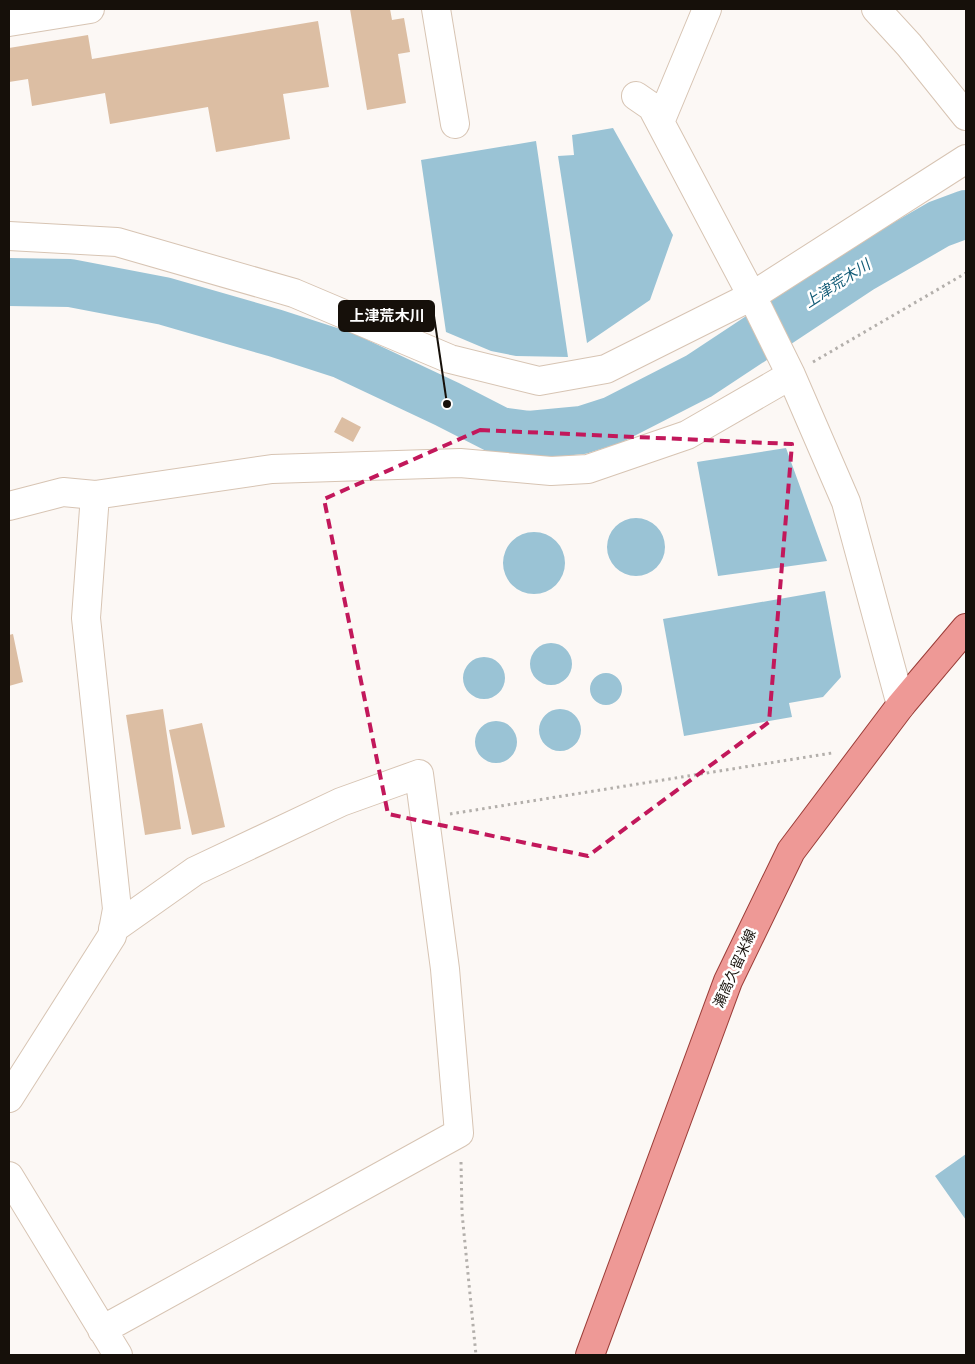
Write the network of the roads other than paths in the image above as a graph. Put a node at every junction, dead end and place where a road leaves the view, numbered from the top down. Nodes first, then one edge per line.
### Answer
1 (90, 9) edge
2 (436, 9) edge
3 (707, 9) edge
4 (876, 9) edge
5 (9, 22) edge
6 (636, 96) dead end
7 (966, 116) edge
8 (660, 122) junction
9 (455, 124) dead end
10 (966, 159) edge
11 (9, 236) edge
12 (752, 296) junction
13 (791, 375) junction
14 (96, 495) junction
15 (9, 506) edge
16 (966, 628) edge
17 (901, 705) junction
18 (113, 929) junction
19 (9, 1098) edge
20 (9, 1176) edge
21 (102, 1330) junction
22 (118, 1355) edge
23 (590, 1355) edge

1 - 5 street
2 - 9 street
3 - 8 street
4 - 7 street
6 - 8 street
8 - 12 street
10 - 12 street
11 - 12 street
12 - 13 street
13 - 14 street
13 - 17 street
14 - 15 street
14 - 18 street
16 - 17 main road, 瀬高久留米線
17 - 23 main road, 瀬高久留米線
18 - 19 street
18 - 21 street
20 - 21 street
21 - 22 street

